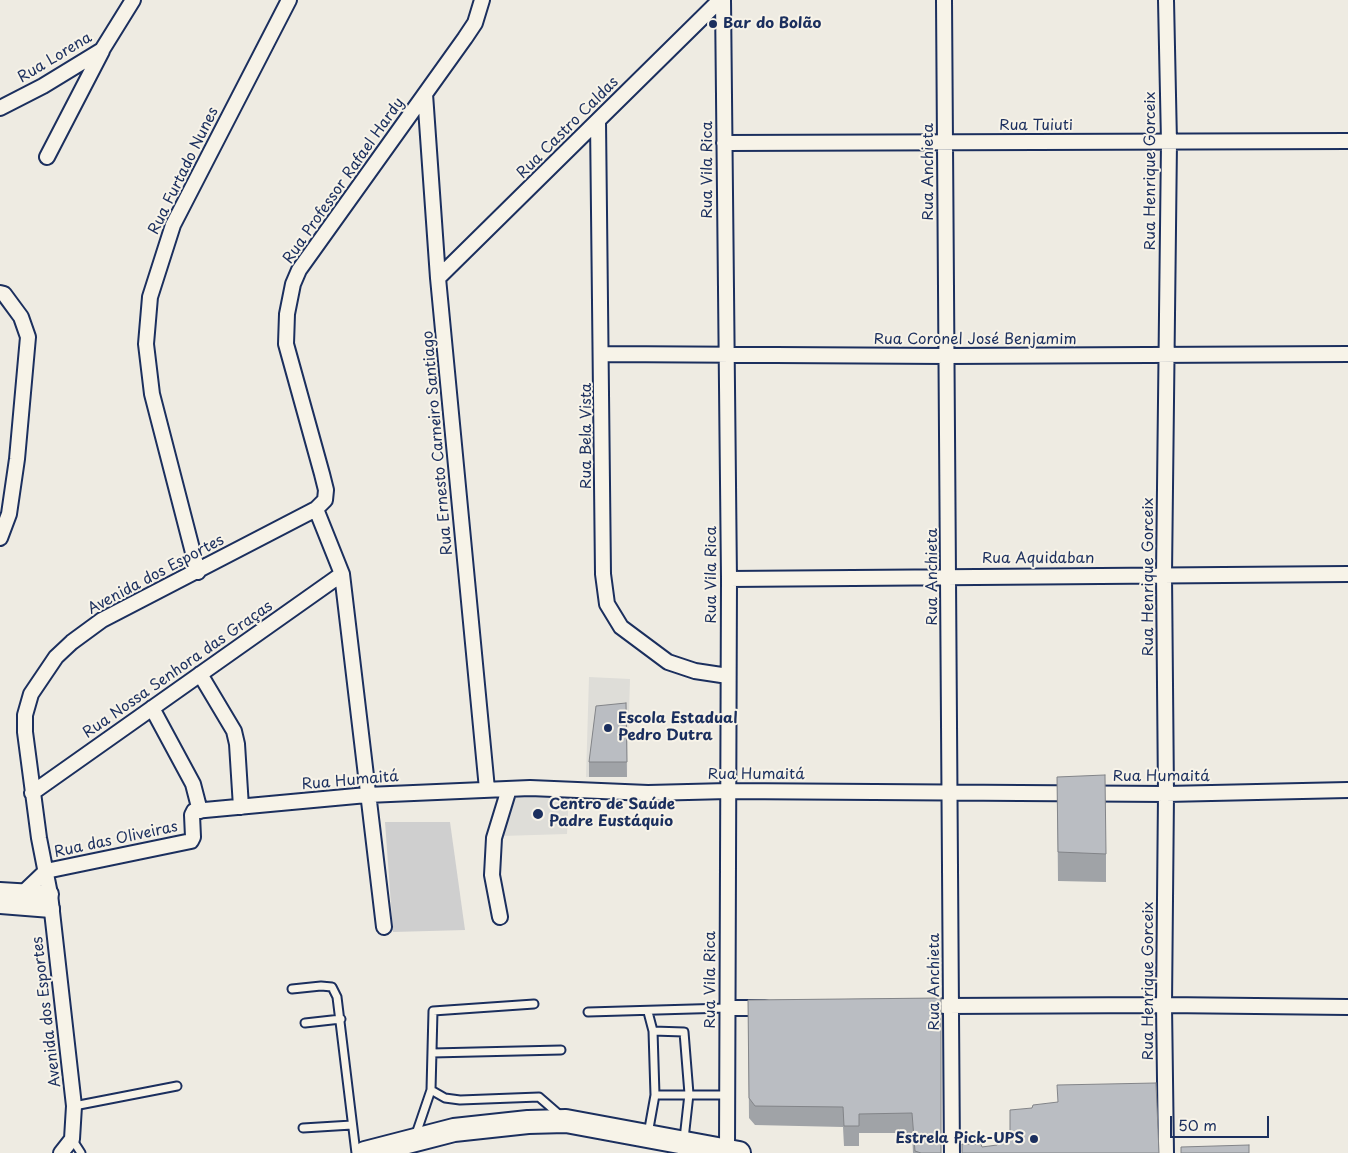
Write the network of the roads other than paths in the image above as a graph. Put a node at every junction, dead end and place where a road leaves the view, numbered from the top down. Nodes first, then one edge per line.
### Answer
1 (133, 0) edge
2 (289, 0) edge
3 (482, 0) edge
4 (722, 0) edge
5 (944, 0) edge
6 (1166, 0) edge
7 (102, 50) junction
8 (425, 94) junction
9 (0, 108) edge
10 (598, 121) junction
11 (1348, 141) edge
12 (945, 142) junction
13 (1169, 142) junction
14 (724, 143) junction
15 (48, 157) dead end
16 (438, 278) junction
17 (0, 293) edge
18 (602, 354) junction
19 (726, 354) junction
20 (1348, 354) edge
21 (947, 356) junction
22 (1166, 356) junction
23 (316, 510) junction
24 (0, 538) edge
25 (198, 572) junction
26 (342, 574) junction
27 (1164, 574) junction
28 (1348, 574) edge
29 (949, 576) junction
30 (729, 579) junction
31 (200, 674) junction
32 (728, 676) junction
33 (152, 708) junction
34 (509, 788) junction
35 (487, 789) junction
36 (1348, 790) edge
37 (728, 791) junction
38 (32, 793) junction
39 (950, 793) junction
40 (1166, 794) junction
41 (367, 795) junction
42 (241, 807) junction
43 (200, 811) junction
44 (46, 871) junction
45 (0, 891) edge
46 (22, 893) junction
47 (50, 901) junction
48 (0, 905) edge
49 (500, 917) dead end
50 (384, 927) dead end
51 (292, 989) dead end
52 (534, 1004) dead end
53 (1164, 1005) junction
54 (933, 1006) edge
55 (951, 1006) junction
56 (1348, 1007) edge
57 (727, 1008) junction
58 (783, 1008) edge
59 (588, 1012) dead end
60 (648, 1012) junction
61 (341, 1019) junction
62 (305, 1023) dead end
63 (653, 1031) junction
64 (561, 1050) dead end
65 (432, 1053) junction
66 (177, 1086) dead end
67 (431, 1090) junction
68 (688, 1094) junction
69 (655, 1095) junction
70 (728, 1095) junction
71 (74, 1106) junction
72 (566, 1121) junction
73 (352, 1125) junction
74 (303, 1128) dead end
75 (648, 1134) junction
76 (414, 1141) junction
77 (684, 1141) junction
78 (66, 1147) edge
79 (733, 1152) edge
80 (81, 1153) edge
81 (356, 1153) edge
82 (365, 1153) edge
83 (952, 1153) edge
84 (1166, 1153) edge

1 - 7 street, Rua Lorena
2 - 25 street, Rua Furtado Nunes
3 - 8 street, Rua Professor Rafael Hardy
4 - 10 street, Rua Castro Caldas
4 - 14 street, Rua Vila Rica
5 - 12 street, Rua Anchieta
6 - 13 street, Rua Henrique Gorceix
7 - 9 street, Rua Lorena
7 - 15 street
8 - 16 street, Rua Ernesto Carneiro Santiago
8 - 23 street, Rua Professor Rafael Hardy
10 - 16 street, Rua Castro Caldas
10 - 18 street, Rua Bela Vista
11 - 13 street, Rua Tuiuti
12 - 13 street, Rua Tuiuti
12 - 14 street, Rua Tuiuti
12 - 21 street, Rua Anchieta
13 - 22 street, Rua Henrique Gorceix
14 - 19 street, Rua Vila Rica
16 - 35 street, Rua Ernesto Carneiro Santiago
17 - 24 street
18 - 19 street, Rua Coronel José Benjamim
18 - 32 street, Rua Bela Vista
19 - 21 street, Rua Coronel José Benjamim
19 - 30 street, Rua Vila Rica
20 - 22 street, Rua Coronel José Benjamim
21 - 22 street, Rua Coronel José Benjamim
21 - 29 street, Rua Anchieta
22 - 27 street, Rua Henrique Gorceix
23 - 25 street, Avenida dos Esportes
23 - 26 street
25 - 38 street, Avenida dos Esportes
26 - 31 street, Rua Nossa Senhora das Graças
26 - 41 street
27 - 28 street, Rua Aquidaban
27 - 29 street, Rua Aquidaban
27 - 40 street, Rua Henrique Gorceix
29 - 30 street, Rua Aquidaban
29 - 39 street, Rua Anchieta
30 - 32 street, Rua Vila Rica
31 - 33 street, Rua Nossa Senhora das Graças
31 - 42 street
32 - 37 street, Rua Vila Rica
33 - 38 street, Rua Nossa Senhora das Graças
33 - 43 street
34 - 35 street, Rua Humaitá
34 - 37 street, Rua Humaitá
34 - 49 street
35 - 41 street, Rua Humaitá
36 - 40 street, Rua Humaitá
37 - 39 street, Rua Humaitá
37 - 57 street, Rua Vila Rica
38 - 44 street, Avenida dos Esportes
39 - 40 street, Rua Humaitá
39 - 55 street, Rua Anchieta
40 - 53 street, Rua Henrique Gorceix
41 - 42 street, Rua Humaitá
41 - 50 street
42 - 43 street, Rua Humaitá
43 - 44 street, Rua das Oliveiras
44 - 46 street
44 - 47 street, Avenida dos Esportes
45 - 46 street
46 - 47 street
47 - 48 street
47 - 71 street, Avenida dos Esportes
51 - 61 lane
52 - 65 lane
53 - 55 street
53 - 56 street
53 - 84 street, Rua Henrique Gorceix
54 - 55 street
55 - 83 street, Rua Anchieta
57 - 58 street
57 - 60 lane
57 - 70 street, Rua Vila Rica
59 - 60 lane
60 - 63 lane
61 - 62 lane
61 - 73 lane
63 - 68 lane
63 - 69 lane
64 - 65 lane
65 - 67 lane
66 - 71 lane
67 - 72 lane
67 - 76 lane
68 - 69 lane
68 - 70 lane
68 - 77 lane
69 - 75 lane
70 - 79 street, Rua Vila Rica
71 - 78 street, Avenida dos Esportes
72 - 75 highway
72 - 76 highway
73 - 74 lane
73 - 81 lane
75 - 77 highway
76 - 82 highway
77 - 79 highway
78 - 80 lane

